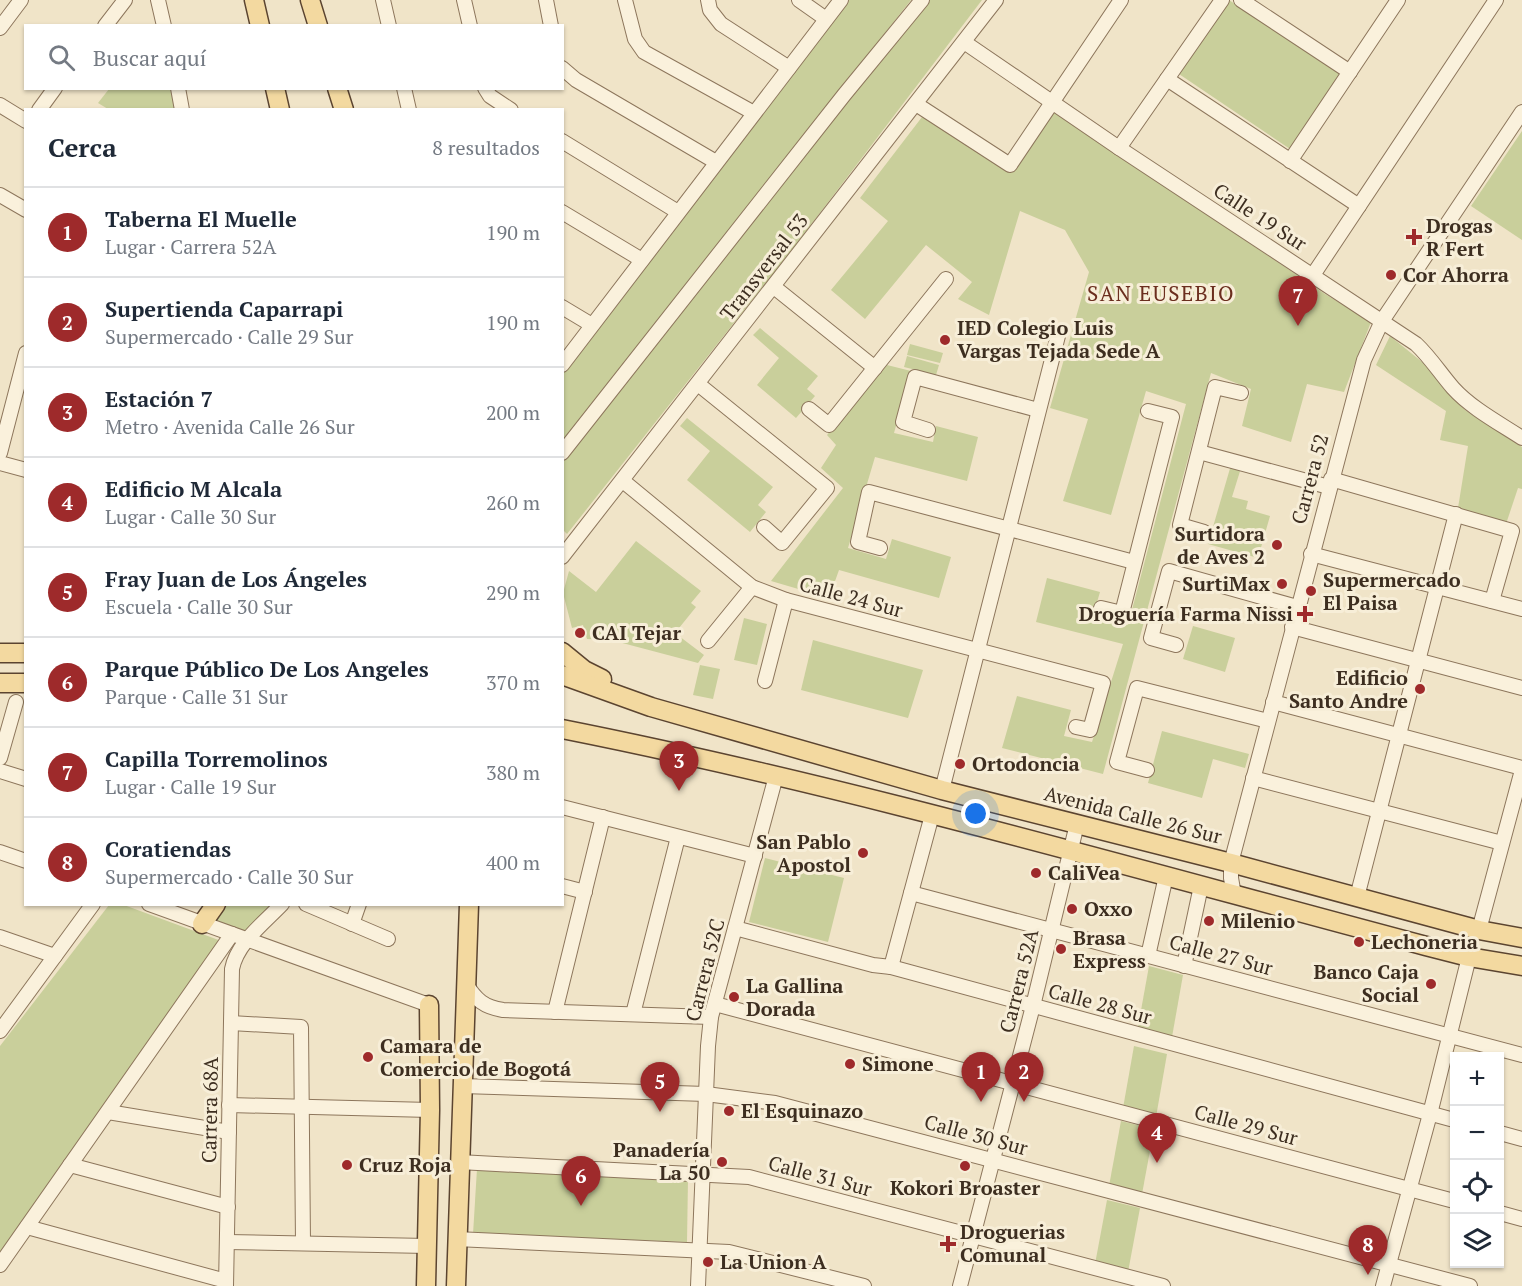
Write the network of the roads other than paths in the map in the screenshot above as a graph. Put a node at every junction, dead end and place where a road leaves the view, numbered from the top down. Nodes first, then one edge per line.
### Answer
1 (21, 0) edge
2 (125, 0) edge
3 (158, 0) edge
4 (254, 0) edge
5 (310, 0) edge
6 (383, 0) edge
7 (464, 0) edge
8 (546, 0) edge
9 (625, 0) edge
10 (708, 0) edge
11 (800, 0) edge
12 (841, 0) edge
13 (922, 0) edge
14 (996, 0) edge
15 (1121, 0) edge
16 (1222, 0) edge
17 (1240, 0) edge
18 (1496, 0) edge
19 (1392, 2) edge
20 (826, 19) junction
21 (107, 24) edge
22 (164, 24) edge
23 (260, 24) edge
24 (317, 24) edge
25 (389, 24) edge
26 (470, 24) edge
27 (551, 24) edge
28 (0, 28) edge
29 (964, 42) junction
30 (789, 68) junction
31 (564, 70) edge
32 (1350, 72) junction
33 (1167, 79) junction
34 (54, 90) edge
35 (178, 90) edge
36 (275, 90) edge
37 (338, 90) edge
38 (404, 90) edge
39 (485, 90) edge
40 (1051, 102) junction
41 (916, 104) junction
42 (0, 105) edge
43 (40, 108) edge
44 (182, 108) edge
45 (280, 108) edge
46 (343, 108) edge
47 (409, 108) edge
48 (508, 108) edge
49 (1522, 112) edge
50 (754, 113) junction
51 (24, 120) edge
52 (564, 142) edge
53 (1119, 148) junction
54 (1290, 161) junction
55 (716, 162) junction
56 (0, 195) edge
57 (1359, 206) junction
58 (24, 209) edge
59 (678, 212) junction
60 (564, 213) edge
61 (642, 260) junction
62 (1313, 275) junction
63 (946, 279) dead end
64 (774, 287) junction
65 (564, 308) edge
66 (1382, 321) junction
67 (592, 325) junction
68 (1059, 332) dead end
69 (24, 361) edge
70 (564, 361) edge
71 (875, 368) junction
72 (698, 384) junction
73 (1241, 393) dead end
74 (810, 409) dead end
75 (1038, 410) junction
76 (1148, 411) dead end
77 (928, 430) dead end
78 (1522, 438) edge
79 (564, 450) edge
80 (1199, 452) junction
81 (0, 453) edge
82 (0, 463) edge
83 (24, 469) edge
84 (623, 481) junction
85 (1330, 483) junction
86 (1456, 514) junction
87 (764, 527) dead end
88 (1008, 529) junction
89 (1204, 532) dead end
90 (880, 548) dead end
91 (1311, 554) junction
92 (564, 555) edge
93 (1134, 562) junction
94 (752, 587) junction
95 (1437, 587) junction
96 (786, 600) junction
97 (1492, 602) junction
98 (1297, 607) junction
99 (1101, 608) dead end
100 (1522, 609) edge
101 (1292, 627) junction
102 (708, 641) dead end
103 (1176, 645) dead end
104 (977, 650) junction
105 (0, 653) edge
106 (24, 653) edge
107 (564, 654) edge
108 (1418, 661) junction
109 (564, 676) edge
110 (765, 681) dead end
111 (24, 682) edge
112 (0, 683) edge
113 (1522, 688) edge
114 (16, 702) dead end
115 (1273, 702) junction
116 (1268, 721) junction
117 (1083, 728) dead end
118 (564, 729) edge
119 (1399, 736) junction
120 (0, 758) edge
121 (841, 762) junction
122 (1522, 769) edge
123 (1147, 770) dead end
124 (0, 771) edge
125 (776, 776) junction
126 (24, 777) edge
127 (1253, 778) junction
128 (942, 790) junction
129 (564, 808) edge
130 (1379, 811) junction
131 (932, 815) junction
132 (603, 818) junction
133 (1077, 824) junction
134 (678, 837) junction
135 (1502, 843) junction
136 (1071, 851) junction
137 (0, 852) edge
138 (755, 856) junction
139 (24, 860) edge
140 (1231, 863) junction
141 (1166, 876) junction
142 (1201, 886) junction
143 (564, 887) edge
144 (585, 892) junction
145 (911, 893) junction
146 (1234, 895) junction
147 (1357, 897) junction
148 (92, 906) edge
149 (154, 906) edge
150 (215, 906) edge
151 (280, 906) edge
152 (311, 906) edge
153 (358, 906) edge
154 (469, 906) edge
155 (202, 924) junction
156 (352, 924) junction
157 (735, 928) junction
158 (1051, 930) junction
159 (1479, 930) junction
160 (232, 934) junction
161 (0, 937) edge
162 (1522, 938) edge
163 (388, 939) dead end
164 (248, 940) junction
165 (55, 956) junction
166 (1148, 956) junction
167 (1469, 957) junction
168 (1184, 966) junction
169 (1522, 966) edge
170 (891, 968) junction
171 (465, 982) junction
172 (429, 1005) joint
173 (1033, 1006) junction
174 (713, 1011) junction
175 (555, 1012) junction
176 (633, 1014) junction
177 (231, 1023) junction
178 (2, 1024) edge
179 (1450, 1036) junction
180 (1522, 1055) edge
181 (1013, 1083) junction
182 (462, 1086) junction
183 (706, 1094) junction
184 (229, 1105) junction
185 (302, 1107) junction
186 (430, 1110) junction
187 (108, 1112) junction
188 (1430, 1114) junction
189 (1450, 1119) edge
190 (229, 1132) junction
191 (1504, 1134) edge
192 (1522, 1139) edge
193 (993, 1160) junction
194 (459, 1162) junction
195 (70, 1165) junction
196 (703, 1174) junction
197 (1410, 1189) junction
198 (1450, 1200) edge
199 (228, 1207) junction
200 (1504, 1214) edge
201 (1522, 1219) edge
202 (27, 1227) junction
203 (973, 1236) junction
204 (456, 1239) junction
205 (227, 1242) junction
206 (303, 1243) junction
207 (427, 1246) junction
208 (699, 1250) junction
209 (0, 1265) edge
210 (1389, 1265) junction
211 (226, 1283) edge
212 (426, 1286) edge
213 (456, 1286) edge
214 (698, 1286) edge
215 (864, 1286) edge
216 (960, 1286) edge
217 (1162, 1286) edge
218 (1383, 1286) edge
219 (1470, 1286) edge

1 - 28 street
2 - 21 street
3 - 22 street
4 - 23 main road
5 - 24 main road
6 - 25 street
7 - 26 street
8 - 27 street
9 - 50 street
10 - 30 street
11 - 20 street
12 - 20 street
13 - 79 street
14 - 29 street, Transversal 53
15 - 40 street
16 - 33 street
17 - 32 street
18 - 57 street
19 - 32 street
20 - 30 street
29 - 40 street, Calle 19 Sur
29 - 41 street, Transversal 53
30 - 50 street
31 - 55 street
32 - 54 street
33 - 53 street
33 - 54 street
34 - 43 street
35 - 44 street
36 - 45 main road
37 - 46 main road
38 - 47 street
39 - 48 street
40 - 41 street
40 - 53 street, Calle 19 Sur
41 - 64 street, Transversal 53
42 - 51 street
49 - 66 street, Carrera 52
50 - 55 street
52 - 59 street
53 - 62 street, Calle 19 Sur
54 - 57 street
55 - 59 street
56 - 58 street
57 - 62 street
59 - 61 street
60 - 61 street
61 - 67 street
62 - 66 street, Calle 19 Sur
63 - 71 street
64 - 71 street
64 - 72 street, Transversal 53
65 - 67 street
66 - 78 street, Calle 19 Sur
66 - 85 street, Carrera 52
67 - 70 street
68 - 75 street
69 - 81 street
71 - 74 street
72 - 84 street, Transversal 53
72 - 87 street
73 - 80 street
75 - 77 street
75 - 88 street
76 - 93 street
80 - 85 street
80 - 89 street
82 - 83 street
84 - 92 street, Transversal 53
84 - 94 street, Calle 24 Sur
85 - 86 street
85 - 91 street, Carrera 52
86 - 95 street
86 - 97 street
88 - 90 street
88 - 93 street
88 - 104 street
91 - 95 street
91 - 98 street, Carrera 52
93 - 99 street
94 - 96 street, Calle 24 Sur
94 - 102 street
95 - 97 street
95 - 108 street
96 - 104 street, Calle 24 Sur
96 - 110 street
97 - 100 street
98 - 101 street, Carrera 52
98 - 103 street
101 - 108 street
101 - 115 street, Carrera 52
104 - 117 street, Calle 24 Sur
104 - 128 street
105 - 106 main road
107 - 121 main road
108 - 113 street
108 - 119 street
109 - 121 main road, Avenida Calle 26 Sur
111 - 112 main road
114 - 120 street
115 - 116 street, Carrera 52
115 - 119 street
116 - 123 street
116 - 127 street, Carrera 52
118 - 125 main road
119 - 122 street
119 - 130 street
121 - 128 main road, Avenida Calle 26 Sur
122 - 135 street
124 - 126 street
125 - 131 main road
125 - 138 street, Carrera 52C
127 - 130 street
127 - 140 street, Carrera 52
128 - 133 main road, Avenida Calle 26 Sur
129 - 132 street
130 - 135 street
130 - 147 street
131 - 136 main road
131 - 145 street
132 - 134 street
132 - 144 street
133 - 136 street, Carrera 52A
133 - 140 main road, Avenida Calle 26 Sur
134 - 138 street
134 - 176 street
135 - 159 street
136 - 141 main road
136 - 158 street, Carrera 52A
137 - 139 street
138 - 157 street, Carrera 52C
140 - 146 street, Carrera 52
140 - 147 main road, Avenida Calle 26 Sur
141 - 142 main road
141 - 166 street
142 - 146 main road
142 - 168 street
143 - 144 street
144 - 175 street
145 - 158 street, Calle 27 Sur
145 - 170 street
146 - 167 main road
147 - 159 main road, Avenida Calle 26 Sur
148 - 165 street
149 - 155 street
150 - 155 main road
151 - 164 street, Carrera 68A
152 - 156 street
153 - 156 street
154 - 171 main road
155 - 160 street
156 - 163 street
157 - 170 street, Calle 28 Sur
157 - 174 street, Carrera 52C
158 - 166 street, Calle 27 Sur
158 - 173 street, Carrera 52A
159 - 162 main road, Avenida Calle 26 Sur
160 - 164 street
160 - 187 street
161 - 165 street
164 - 172 street
164 - 177 street, Carrera 68A
165 - 178 street
166 - 168 street, Calle 27 Sur
167 - 169 main road
167 - 179 street
168 - 179 street, Calle 27 Sur
170 - 173 street, Calle 28 Sur
171 - 175 street, Calle 29 Sur
171 - 182 main road
172 - 186 main road
173 - 181 street, Carrera 52A
173 - 188 street, Calle 28 Sur
174 - 176 street, Calle 29 Sur
174 - 181 street, Calle 29 Sur
174 - 183 street, Carrera 52C
175 - 176 street, Calle 29 Sur
177 - 184 street, Carrera 68A
177 - 185 street
179 - 180 street, Calle 27 Sur
179 - 188 street
181 - 193 street, Carrera 52A
181 - 197 street, Calle 29 Sur
182 - 183 street, Calle 30 Sur
182 - 194 main road
183 - 193 street, Calle 30 Sur
183 - 196 street, Carrera 52C
184 - 185 street
184 - 190 street, Carrera 68A
185 - 186 street
185 - 206 street
186 - 207 main road
187 - 190 street
187 - 195 street
188 - 189 street, Calle 28 Sur
188 - 197 street
190 - 199 street, Carrera 68A
191 - 192 street
193 - 203 street, Carrera 52A
193 - 210 street, Calle 30 Sur
194 - 196 street, Calle 31 Sur
194 - 204 main road
195 - 199 street
195 - 202 street
196 - 203 street, Calle 31 Sur
196 - 208 street, Carrera 52C
197 - 198 street, Calle 29 Sur
197 - 210 street
199 - 205 street, Carrera 68A
200 - 201 street
202 - 209 street
202 - 211 street
203 - 216 street, Carrera 52A
203 - 217 street, Calle 31 Sur
204 - 208 street
204 - 213 main road
205 - 206 street
205 - 211 street, Carrera 68A
206 - 207 street
207 - 212 main road
208 - 214 street, Carrera 52C
208 - 215 street
210 - 218 street
210 - 219 street, Calle 30 Sur

